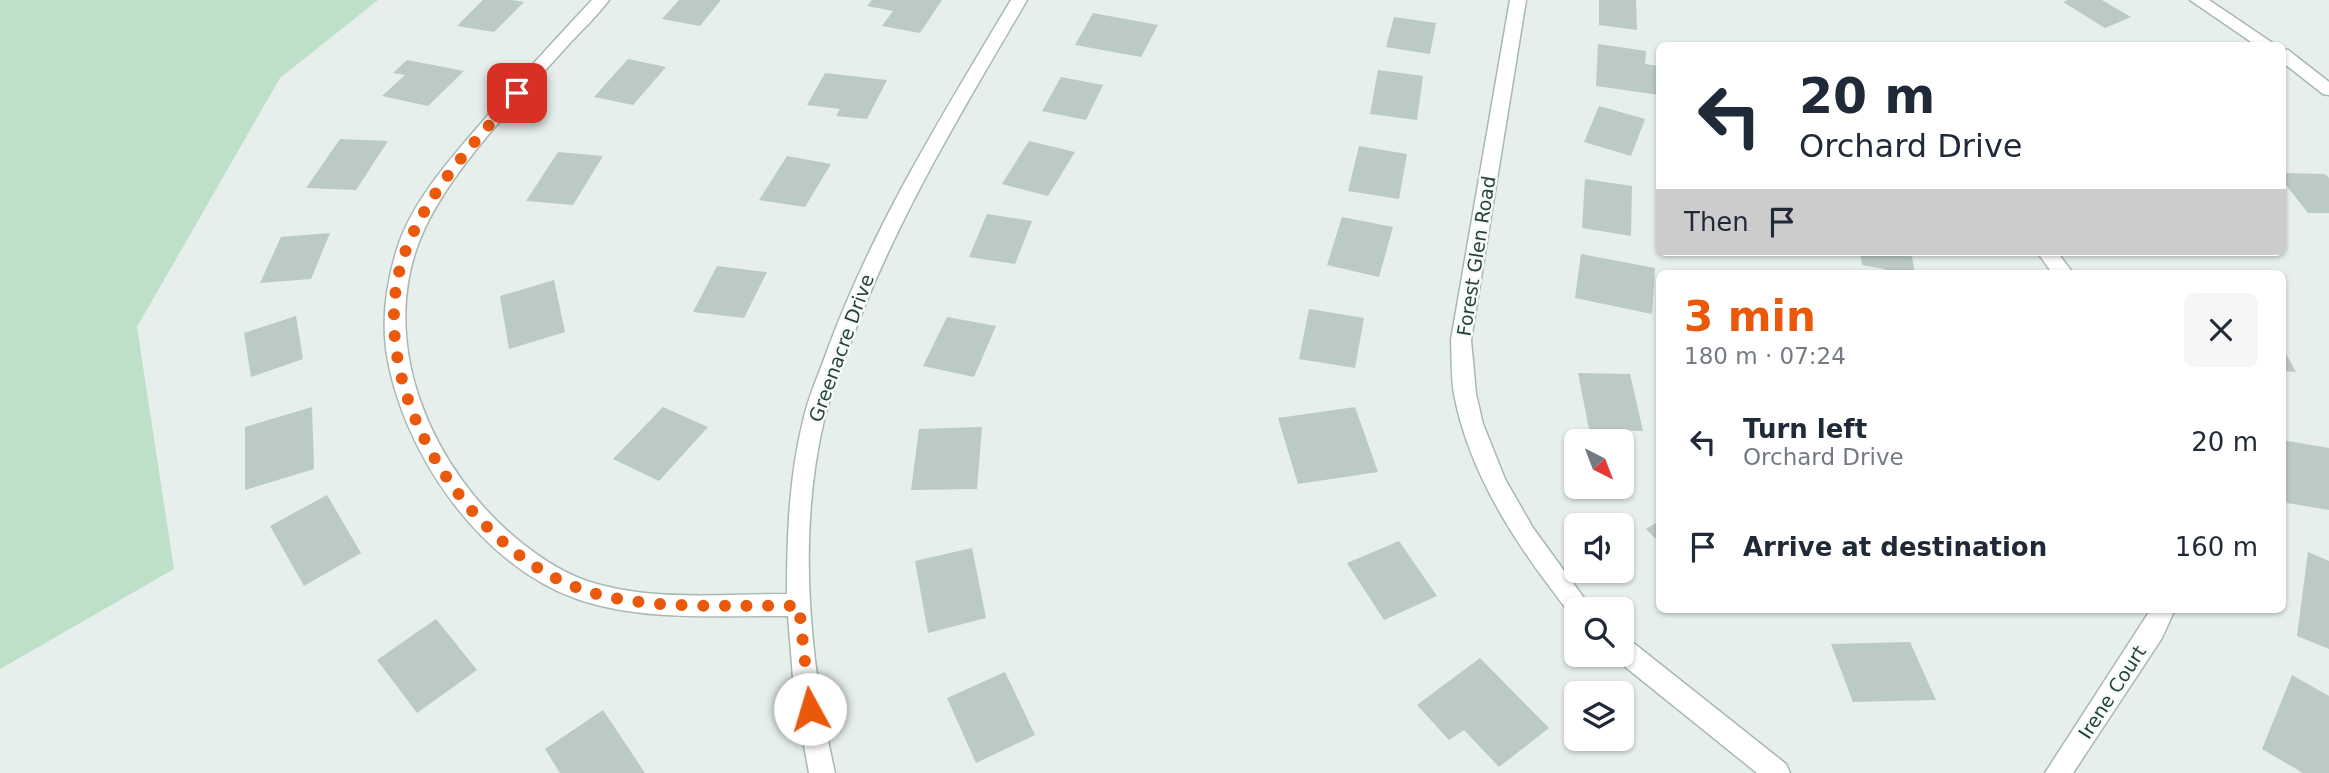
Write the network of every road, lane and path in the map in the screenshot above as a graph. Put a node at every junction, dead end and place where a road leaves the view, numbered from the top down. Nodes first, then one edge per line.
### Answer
1 (601, 0) edge
2 (1019, 0) edge
3 (1518, 0) edge
4 (2198, 0) edge
5 (2263, 42) edge
6 (2286, 57) edge
7 (2329, 90) edge
8 (2050, 256) dead end
9 (2061, 270) edge
10 (1570, 597) edge
11 (799, 606) junction
12 (2161, 613) edge
13 (1634, 659) edge
14 (822, 773) edge
15 (1777, 773) edge
16 (2059, 773) edge

1 - 11 street
2 - 11 street, Greenacre Drive
3 - 10 street, Forest Glen Road
4 - 5 street
6 - 7 street
8 - 9 street
11 - 14 street, Greenacre Drive
12 - 16 street, Irene Court
13 - 15 street

